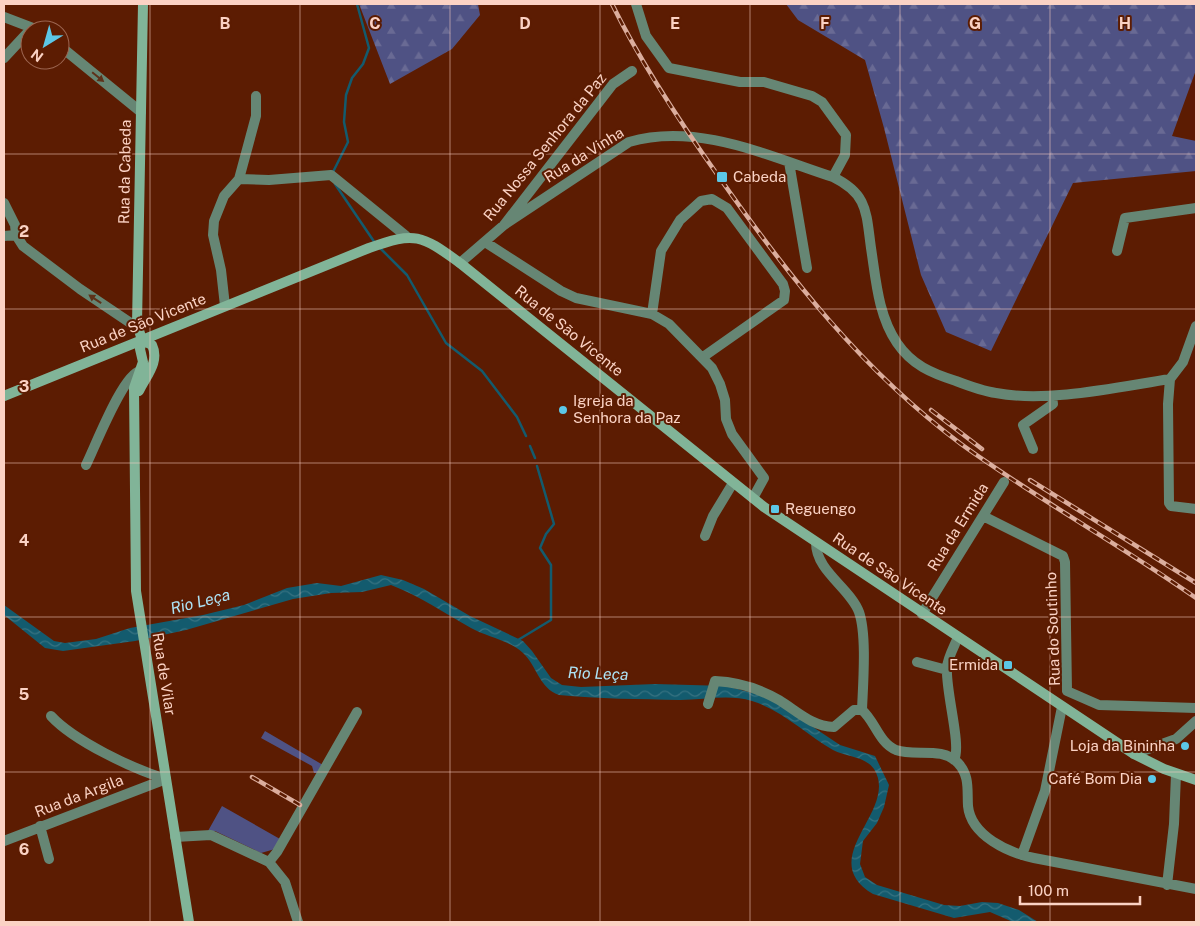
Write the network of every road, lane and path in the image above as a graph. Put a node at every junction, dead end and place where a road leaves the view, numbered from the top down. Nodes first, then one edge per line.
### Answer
1 (143, 4) edge
2 (636, 4) edge
3 (4, 17) edge
4 (20, 24) edge
5 (20, 42) edge
6 (70, 54) edge
7 (4, 58) edge
8 (632, 71) dead end
9 (256, 96) dead end
10 (141, 112) junction
11 (789, 162) junction
12 (833, 176) junction
13 (239, 179) junction
14 (4, 203) edge
15 (1196, 208) edge
16 (504, 224) junction
17 (16, 235) junction
18 (4, 236) edge
19 (406, 236) junction
20 (485, 242) junction
21 (1117, 251) dead end
22 (460, 263) junction
23 (806, 268) dead end
24 (225, 306) junction
25 (652, 314) junction
26 (137, 324) junction
27 (1196, 326) edge
28 (142, 340) junction
29 (703, 356) junction
30 (140, 370) junction
31 (1170, 379) junction
32 (4, 396) edge
33 (1052, 396) junction
34 (135, 399) junction
35 (1033, 449) dead end
36 (86, 465) dead end
37 (1004, 482) dead end
38 (733, 483) junction
39 (753, 498) junction
40 (1196, 509) edge
41 (983, 516) junction
42 (705, 536) dead end
43 (816, 543) junction
44 (922, 614) junction
45 (958, 637) junction
46 (917, 662) dead end
47 (947, 670) junction
48 (1067, 691) junction
49 (708, 704) dead end
50 (1060, 705) junction
51 (1196, 708) edge
52 (862, 710) junction
53 (357, 712) dead end
54 (51, 716) dead end
55 (1196, 721) edge
56 (1134, 754) junction
57 (954, 760) junction
58 (1176, 774) junction
59 (166, 779) junction
60 (1196, 780) edge
61 (40, 826) junction
62 (175, 837) junction
63 (4, 841) edge
64 (1022, 855) junction
65 (49, 859) dead end
66 (269, 862) junction
67 (1167, 885) junction
68 (1196, 889) edge
69 (189, 922) edge
70 (298, 922) edge

1 - 10 main road, Rua da Cabeda
2 - 12 street
3 - 4 street
5 - 7 street
6 -> 10 street
8 - 16 street, Rua Nossa Senhora da Paz
9 - 13 street
10 - 26 main road, Rua da Cabeda
11 - 12 street, Rua da Vinha
11 - 16 street, Rua da Vinha
11 - 23 street
12 - 33 street
13 - 19 street
13 - 24 street
14 - 17 street
15 - 21 street
16 - 20 street, Rua Nossa Senhora da Paz
17 - 18 street
26 -> 17 street
19 - 22 main road, Rua de São Vicente
19 - 24 main road, Rua de São Vicente
20 - 22 street, Rua Nossa Senhora da Paz
20 - 25 street
22 - 38 main road, Rua de São Vicente
24 - 28 main road, Rua de São Vicente
25 - 29 street
25 - 29 street
26 - 28 main road, Rua da Cabeda
27 - 31 street
28 - 30 main road, Rua de Vilar
28 - 32 main road, Rua de São Vicente
28 - 34 main road, Rua de Vilar
29 - 39 street
30 - 34 main road, Rua de Vilar
30 - 36 street
31 - 33 street
31 - 40 street
33 - 35 street
34 - 59 main road, Rua de Vilar
37 - 41 street, Rua da Ermida
38 - 39 main road, Rua de São Vicente
38 - 42 street
39 - 43 main road, Rua de São Vicente
41 - 44 street, Rua da Ermida
41 - 48 street, Rua do Soutinho
43 - 44 main road, Rua de São Vicente
43 - 52 street
44 - 45 main road, Rua de São Vicente
45 - 47 street
45 - 50 main road, Rua de São Vicente
46 - 47 street
47 - 57 street
48 - 50 street
48 - 51 street, Rua do Soutinho
49 - 52 street
50 - 56 main road, Rua de São Vicente
50 - 64 street
52 - 57 street
53 - 66 street
54 - 59 street
55 - 56 street
56 - 58 main road, Rua de São Vicente
57 - 64 street
58 - 60 main road, Rua de São Vicente
58 - 67 street
59 - 61 street, Rua da Argila
59 - 62 main road, Rua de Vilar
61 - 63 street, Rua da Argila
61 - 65 street
62 - 66 street
62 - 69 main road, Rua de Vilar
64 - 67 street
66 - 70 street
67 - 68 street

